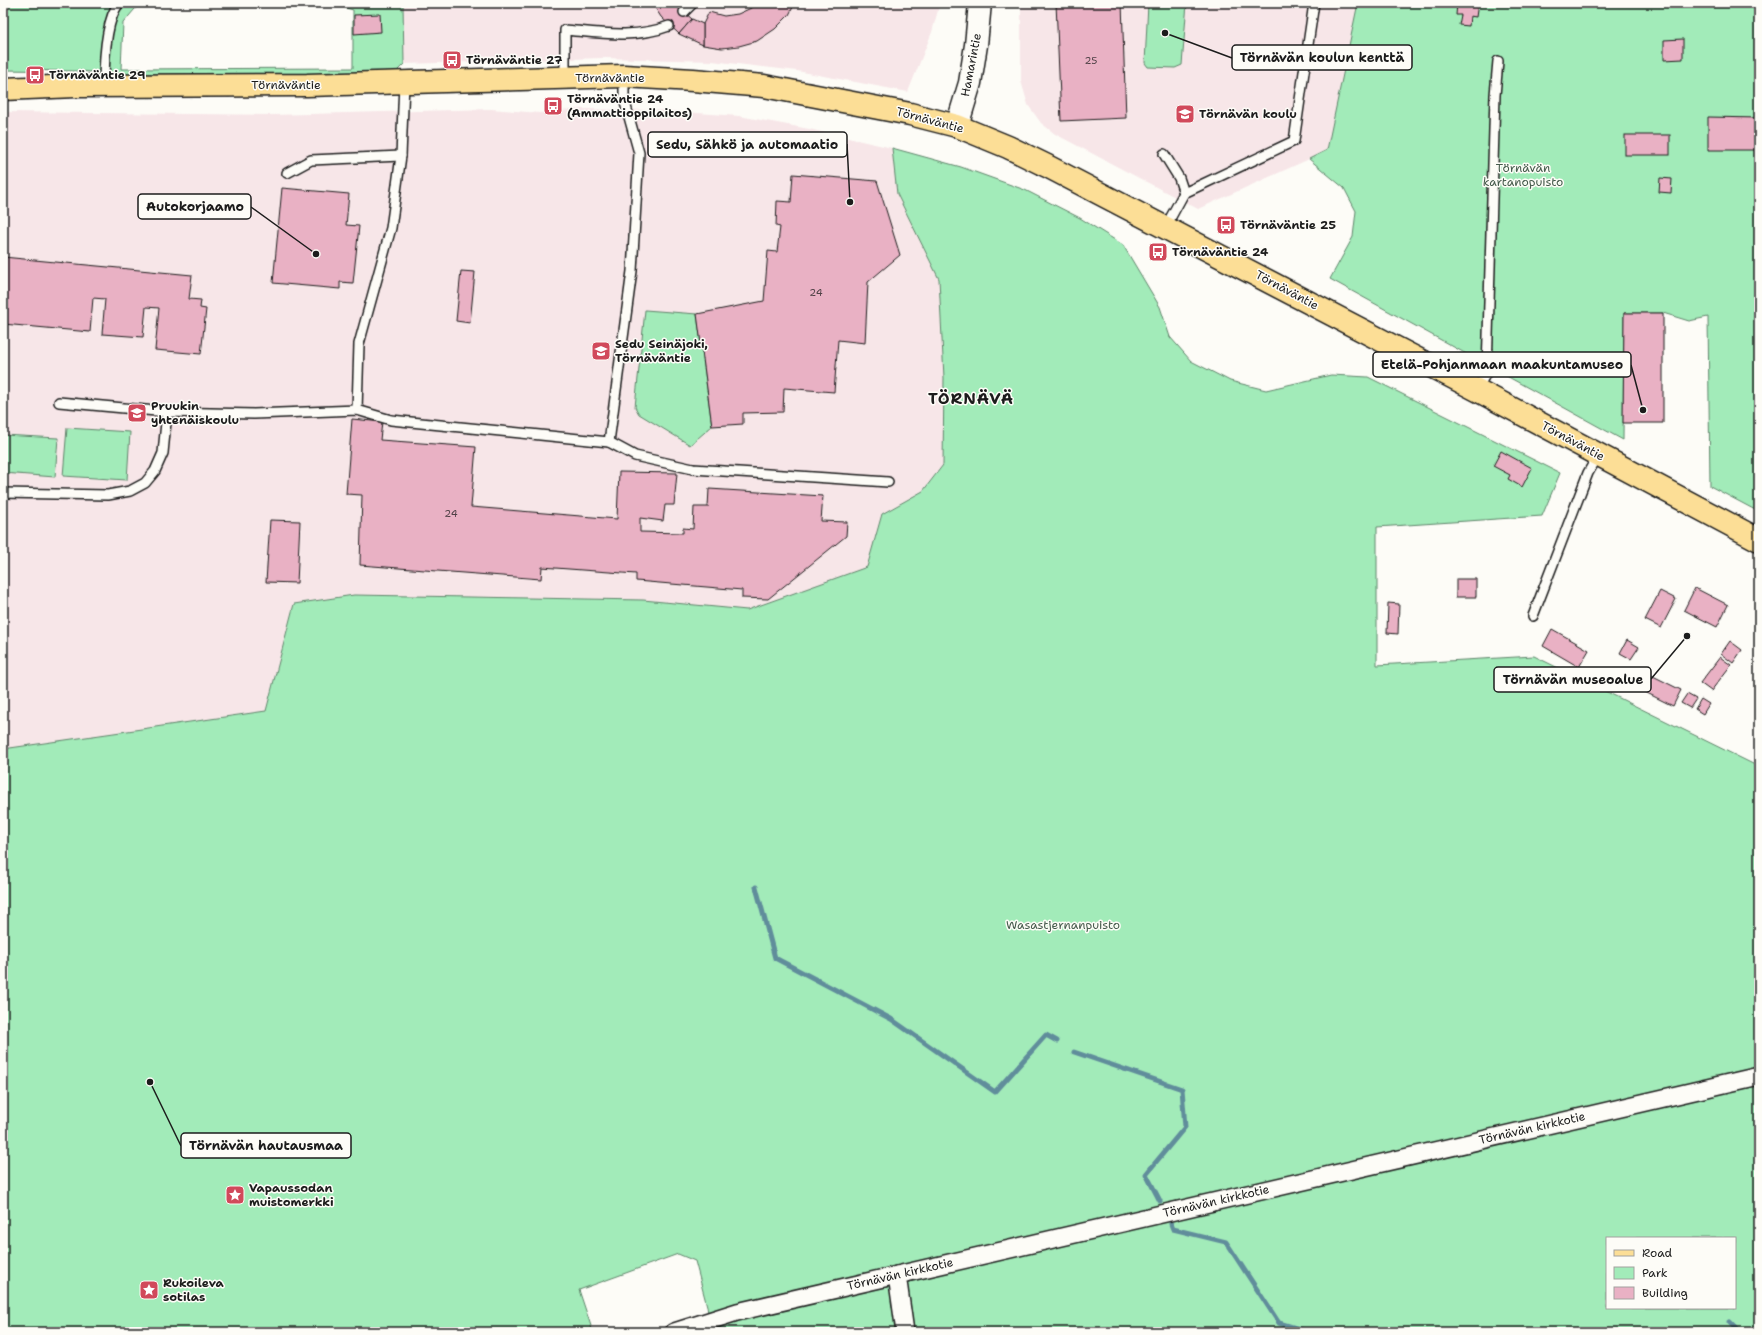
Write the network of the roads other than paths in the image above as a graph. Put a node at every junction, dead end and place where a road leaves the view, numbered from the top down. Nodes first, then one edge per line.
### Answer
1 (119, 3) edge
2 (693, 3) edge
3 (980, 3) edge
4 (1314, 3) edge
5 (684, 12) dead end
6 (669, 26) dead end
7 (1498, 61) dead end
8 (624, 76) junction
9 (565, 79) junction
10 (404, 83) junction
11 (104, 86) junction
12 (3, 89) edge
13 (957, 126) junction
14 (1164, 154) dead end
15 (401, 156) junction
16 (287, 173) dead end
17 (1184, 193) junction
18 (1166, 226) junction
19 (1477, 390) junction
20 (59, 402) dead end
21 (357, 410) junction
22 (167, 412) junction
23 (609, 442) junction
24 (1599, 454) junction
25 (888, 482) dead end
26 (3, 493) edge
27 (1759, 540) edge
28 (1532, 616) dead end
29 (1759, 1076) edge
30 (897, 1275) junction
31 (674, 1332) edge
32 (905, 1332) edge

1 - 11 lane
2 - 5 lane
3 - 13 main road, Hamarintie
4 - 17 lane
6 - 9 lane
7 - 19 lane
8 - 9 main road, Törnäväntie
8 - 13 main road, Törnäväntie
8 - 23 lane
9 - 10 main road, Törnäväntie
10 - 11 main road, Törnäväntie
10 - 15 lane
11 - 12 main road, Törnäväntie
13 - 18 main road, Törnäväntie
14 - 17 lane
15 - 16 lane
15 - 21 lane
17 - 18 lane
18 - 19 main road, Törnäväntie
19 - 24 main road, Törnäväntie
20 - 22 lane
21 - 22 lane
21 - 23 lane
22 - 26 lane
23 - 25 lane
24 - 27 main road, Törnäväntie
24 - 28 lane
29 - 30 street, Törnävän kirkkotie
30 - 31 street, Törnävän kirkkotie
30 - 32 street

